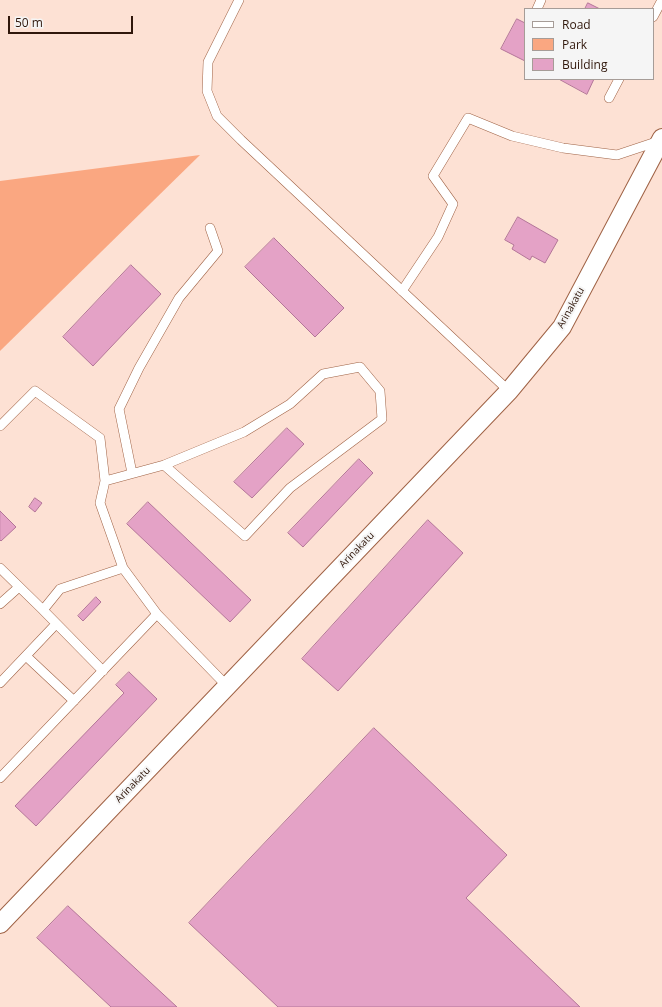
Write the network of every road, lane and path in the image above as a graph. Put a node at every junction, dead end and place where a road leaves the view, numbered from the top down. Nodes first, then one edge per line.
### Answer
1 (239, 0) edge
2 (662, 0) edge
3 (654, 15) edge
4 (618, 80) edge
5 (609, 98) dead end
6 (661, 140) edge
7 (210, 228) dead end
8 (402, 291) junction
9 (509, 391) junction
10 (0, 426) edge
11 (164, 465) junction
12 (132, 473) junction
13 (105, 481) junction
14 (0, 568) edge
15 (123, 568) junction
16 (19, 587) junction
17 (0, 604) edge
18 (42, 610) junction
19 (157, 614) junction
20 (56, 624) junction
21 (26, 656) junction
22 (103, 671) junction
23 (0, 683) edge
24 (227, 686) junction
25 (74, 701) junction
26 (0, 778) edge
27 (0, 924) edge

1 - 8 lane
2 - 3 lane
4 - 5 lane
6 - 8 lane
6 - 9 street, Arinakatu
7 - 12 lane
8 - 9 lane
9 - 24 street, Arinakatu
10 - 13 lane
11 - 11 lane
11 - 12 lane
12 - 13 lane
13 - 15 lane
14 - 16 lane
15 - 18 lane
15 - 19 lane
16 - 17 lane
16 - 18 lane
18 - 20 lane
19 - 22 lane
19 - 24 lane
20 - 21 lane
20 - 22 lane
21 - 23 lane
21 - 25 lane
22 - 25 lane
24 - 27 street, Arinakatu
25 - 26 lane

